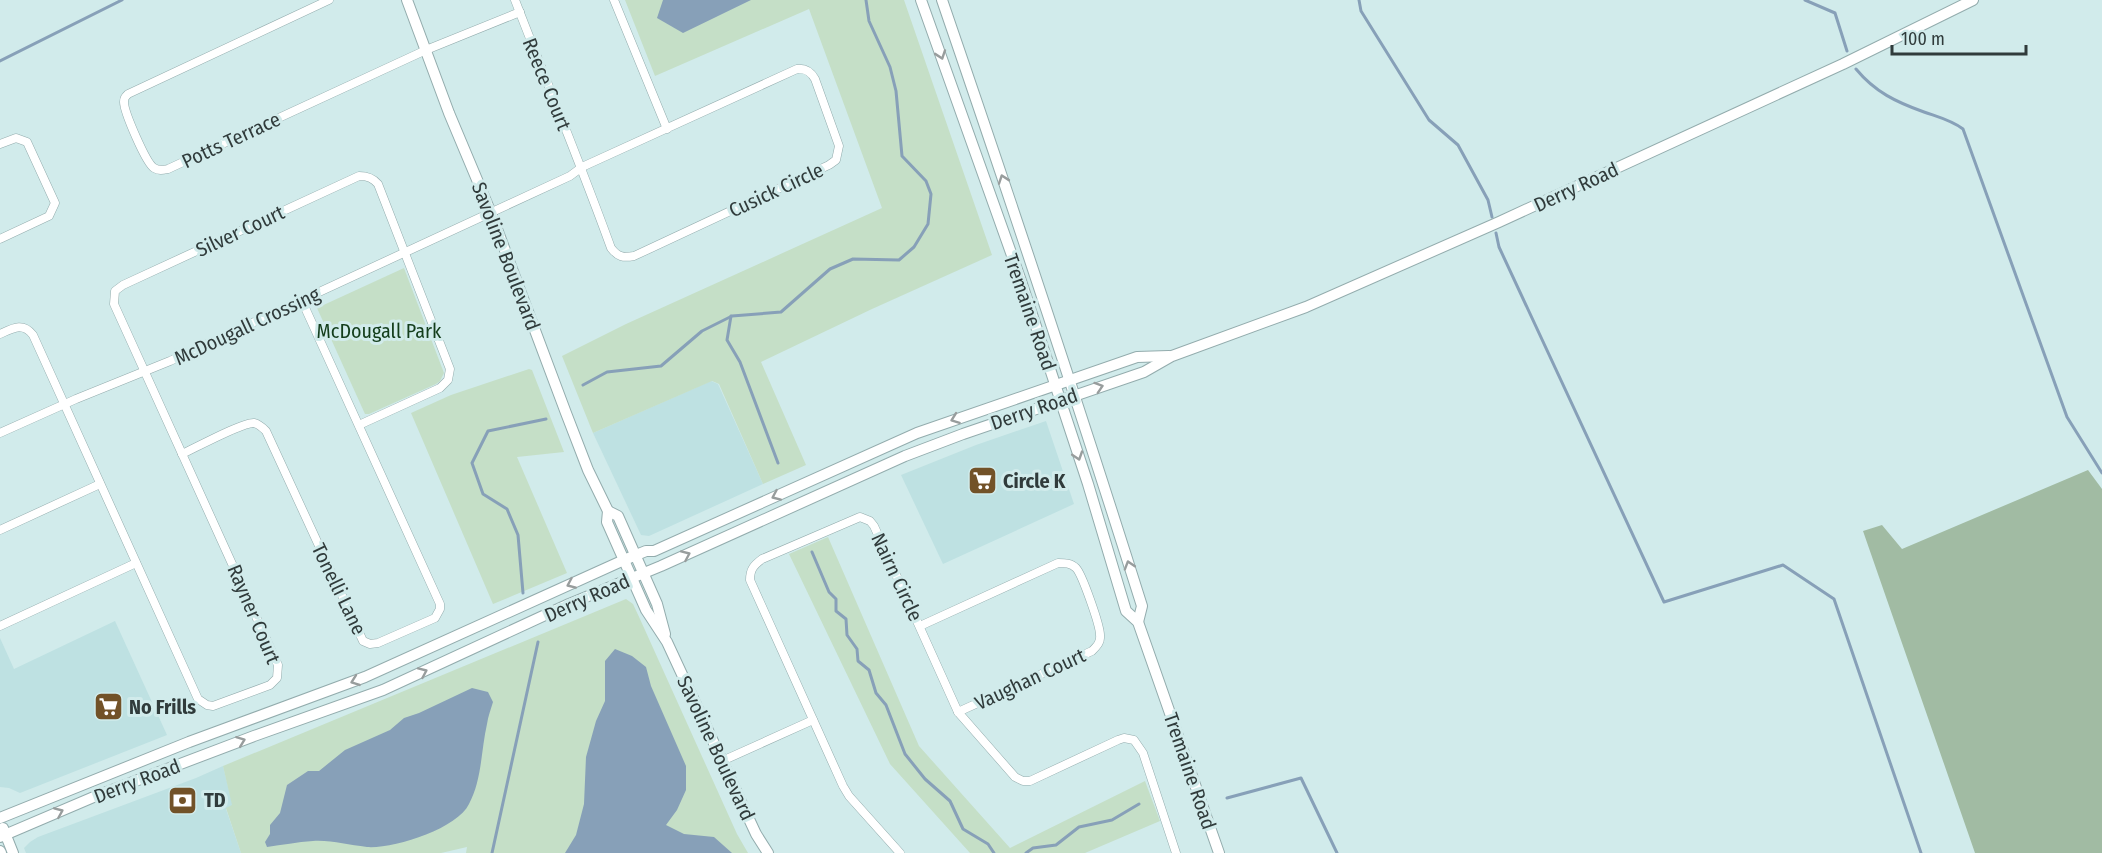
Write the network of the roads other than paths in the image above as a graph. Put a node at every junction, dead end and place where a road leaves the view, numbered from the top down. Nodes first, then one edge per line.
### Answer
1 (329, 0) edge
2 (407, 0) edge
3 (515, 0) edge
4 (614, 0) edge
5 (921, 0) edge
6 (942, 0) edge
7 (1973, 0) edge
8 (520, 12) junction
9 (426, 50) junction
10 (667, 129) junction
11 (0, 144) edge
12 (582, 167) junction
13 (491, 213) junction
14 (0, 239) edge
15 (406, 253) junction
16 (302, 301) junction
17 (0, 334) edge
18 (1172, 356) junction
19 (145, 373) junction
20 (1070, 379) junction
21 (1055, 384) junction
22 (1076, 395) junction
23 (1060, 400) junction
24 (64, 404) junction
25 (359, 425) junction
26 (0, 433) edge
27 (182, 454) junction
28 (100, 484) junction
29 (608, 512) junction
30 (0, 530) edge
31 (636, 556) junction
32 (624, 560) junction
33 (136, 563) junction
34 (643, 573) junction
35 (632, 578) junction
36 (1138, 622) junction
37 (0, 626) edge
38 (920, 626) junction
39 (667, 642) junction
40 (958, 712) junction
41 (813, 720) junction
42 (722, 761) junction
43 (0, 819) edge
44 (3, 836) edge
45 (13, 853) edge
46 (768, 853) edge
47 (900, 853) edge
48 (1176, 853) edge
49 (1219, 853) edge

1 - 9 street, Potts Terrace
2 - 9 main road, Savoline Boulevard
3 - 8 street, Reece Court
4 - 10 street
5 -> 21 main road, Tremaine Road
20 -> 6 main road, Tremaine Road
7 - 18 main road, Derry Road
8 - 9 street, Potts Terrace
8 - 12 street, Reece Court
9 - 13 main road, Savoline Boulevard
10 - 12 street, Cusick Circle
10 - 12 street, Cusick Circle
11 - 14 street
12 - 13 street, Cusick Circle
13 - 15 street, McDougall Crossing
13 - 29 main road, Savoline Boulevard
15 - 16 street, McDougall Crossing
15 - 19 street, Silver Court
15 - 25 street, Silver Court
16 - 19 street, McDougall Crossing
16 - 25 street, Tonelli Lane
17 - 24 street, Rayner Court
18 - 20 main road, Derry Road
22 -> 18 main road, Derry Road
19 - 24 street, McDougall Crossing
19 - 27 street, Rayner Court
20 - 21 main road, Derry Road
20 - 22 main road, Tremaine Road
21 - 23 main road, Tremaine Road
21 -> 31 main road, Derry Road
22 - 23 main road, Derry Road
36 -> 22 main road, Tremaine Road
34 -> 23 main road, Derry Road
23 -> 36 main road, Tremaine Road
24 - 26 street, McDougall Crossing
24 - 28 street, Rayner Court
25 - 27 street, Tonelli Lane
27 - 33 street, Rayner Court
28 - 30 street
28 - 33 street, Rayner Court
29 - 31 main road, Savoline Boulevard
29 - 32 main road, Savoline Boulevard
31 - 32 main road, Derry Road
31 - 34 main road, Savoline Boulevard
32 - 35 main road, Savoline Boulevard
32 -> 43 main road, Derry Road
33 - 37 street
34 - 35 main road, Derry Road
34 - 39 main road, Savoline Boulevard
35 - 39 main road, Savoline Boulevard
44 -> 35 main road, Derry Road
36 - 49 main road, Tremaine Road
38 - 40 street, Nairn Circle
38 - 40 street, Vaughan Court
38 - 41 street, Nairn Circle
39 - 42 main road, Savoline Boulevard
40 - 48 street, Nairn Circle
41 - 42 street
41 - 47 street, Nairn Circle
42 - 46 main road, Savoline Boulevard
43 - 44 main road
44 - 45 main road

